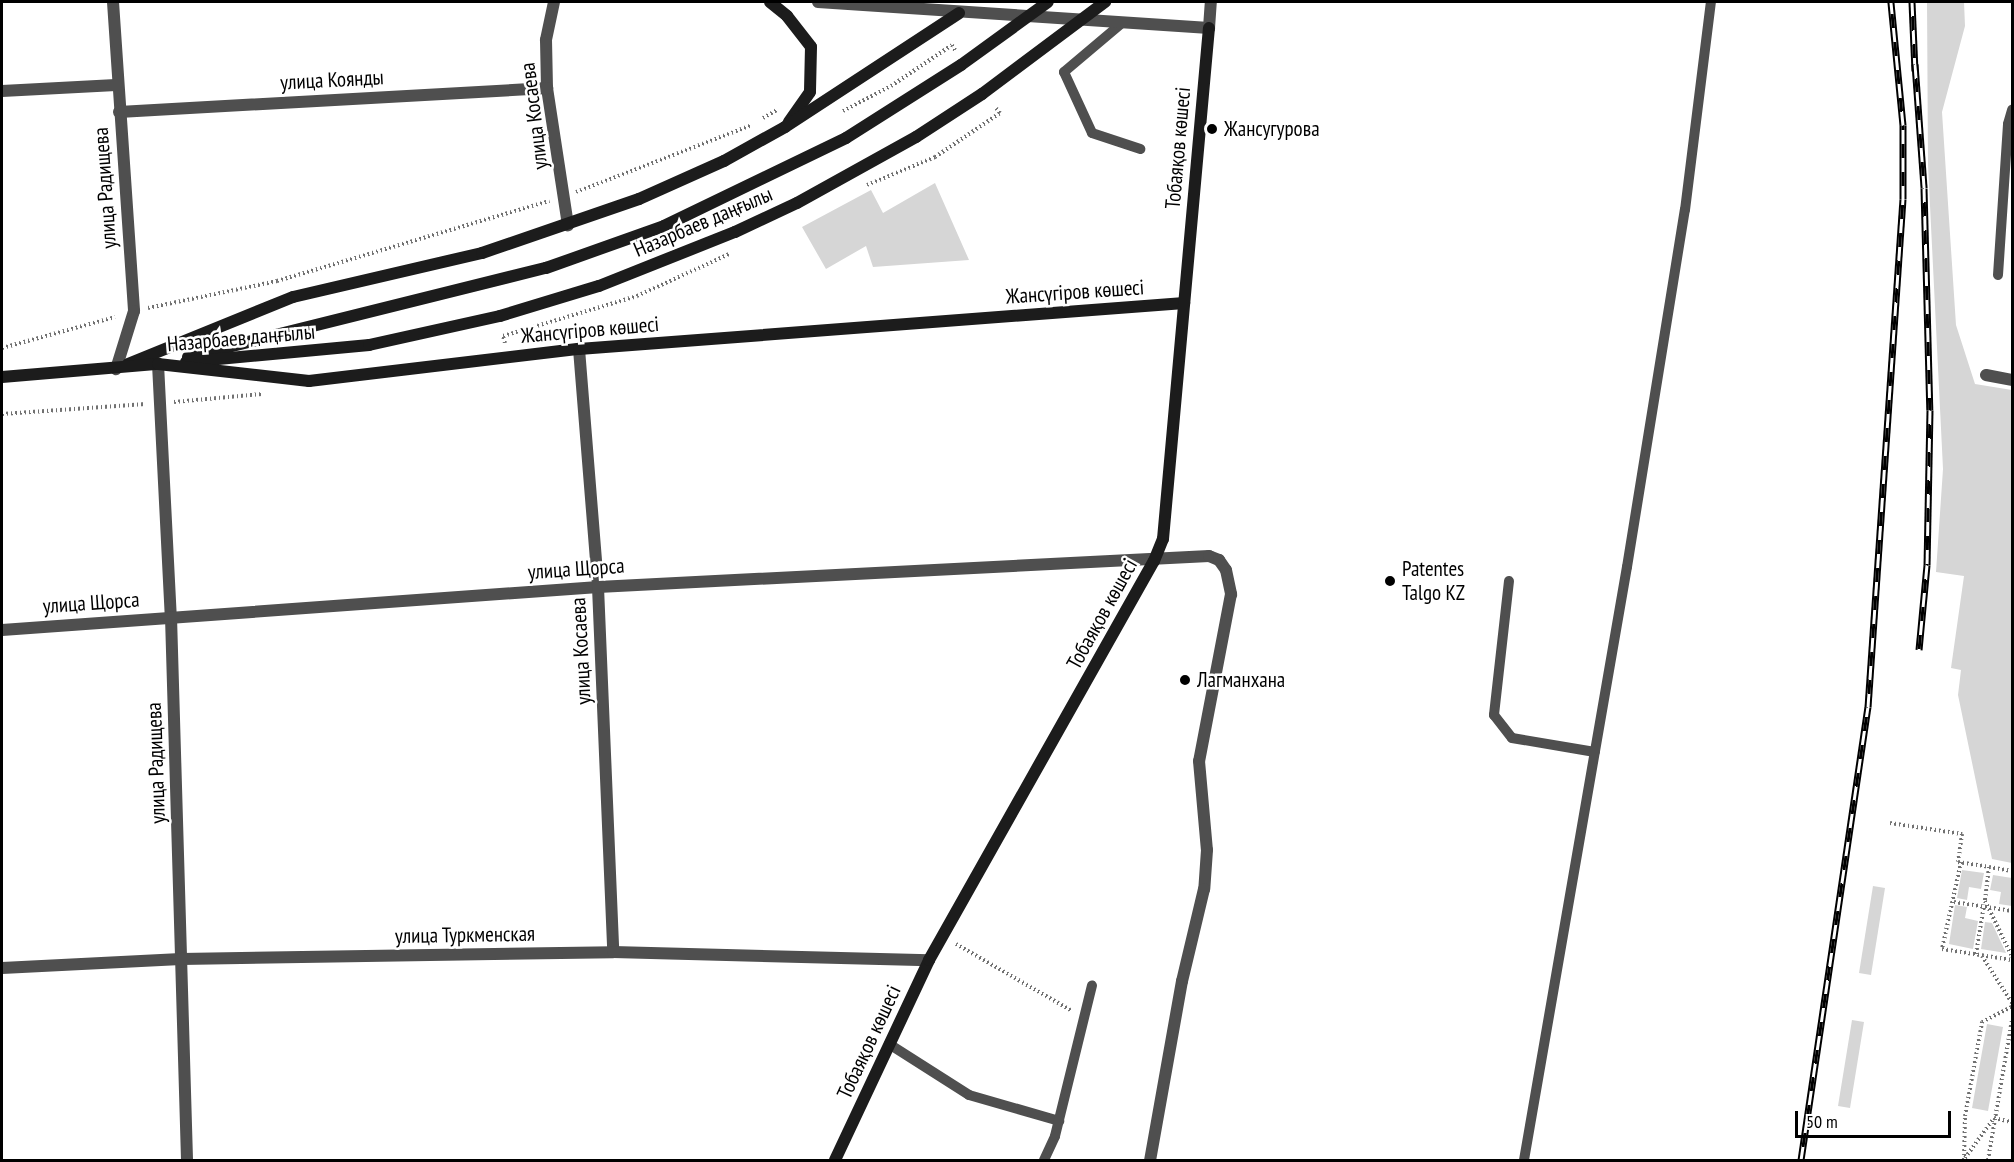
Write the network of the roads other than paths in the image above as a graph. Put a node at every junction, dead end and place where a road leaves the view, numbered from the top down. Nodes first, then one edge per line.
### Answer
1 (113, 2) edge
2 (554, 2) edge
3 (770, 2) edge
4 (818, 2) edge
5 (1048, 2) edge
6 (1105, 2) edge
7 (1211, 2) edge
8 (1711, 2) edge
9 (958, 13) junction
10 (1122, 23) junction
11 (1209, 28) junction
12 (116, 85) junction
13 (547, 88) junction
14 (2, 91) edge
15 (2013, 110) edge
16 (119, 112) junction
17 (785, 127) junction
18 (1140, 149) dead end
19 (568, 225) junction
20 (1998, 275) dead end
21 (1184, 303) junction
22 (579, 349) junction
23 (158, 364) junction
24 (116, 369) junction
25 (1986, 375) dead end
26 (2, 377) edge
27 (2013, 380) edge
28 (1154, 561) junction
29 (1509, 581) dead end
30 (598, 587) junction
31 (171, 617) junction
32 (2, 630) edge
33 (1595, 752) junction
34 (614, 952) junction
35 (181, 960) junction
36 (929, 960) junction
37 (2, 968) edge
38 (1092, 985) dead end
39 (889, 1044) junction
40 (1059, 1121) junction
41 (187, 1161) edge
42 (835, 1161) edge
43 (1044, 1161) edge
44 (1150, 1161) edge
45 (1524, 1161) edge

1 - 12 street, улица Радищева
2 - 13 street, улица Косаева
3 - 17 street
4 - 9 street
5 - 23 street, Назарбаев даңғылы, bridge
6 - 23 street, Назарбаев даңғылы, bridge
7 - 11 street
8 - 33 lane
9 - 10 street
9 - 17 street
10 - 11 street
10 - 18 lane
11 - 21 street, Тобаяқов көшесі
12 - 14 street
12 - 16 street, улица Радищева
13 - 16 street, улица Коянды
13 - 19 street, улица Косаева
15 - 20 lane
16 - 24 street, улица Радищева
17 - 19 street
19 - 24 street
21 - 22 street, Жансүгіров көшесі
21 - 28 street, Тобаяқов көшесі
22 - 23 street, Жансүгіров көшесі
22 - 30 street, улица Косаева
23 - 24 street, Жансүгіров көшесі
23 - 31 street, улица Радищева
24 - 26 street, Жансүгіров көшесі
25 - 27 street
28 - 30 street, улица Щорса
28 - 36 street, Тобаяқов көшесі
28 - 44 street, улица Щорса
29 - 33 lane
30 - 31 street, улица Щорса
30 - 34 street, улица Косаева
31 - 32 street, улица Щорса
31 - 35 street, улица Радищева
33 - 45 lane
34 - 35 street, улица Туркменская
34 - 36 street, улица Туркменская
35 - 37 street, улица Туркменская
35 - 41 street, улица Радищева
36 - 39 street, Тобаяқов көшесі
38 - 40 lane
39 - 40 lane
39 - 42 street, Тобаяқов көшесі
40 - 43 lane

